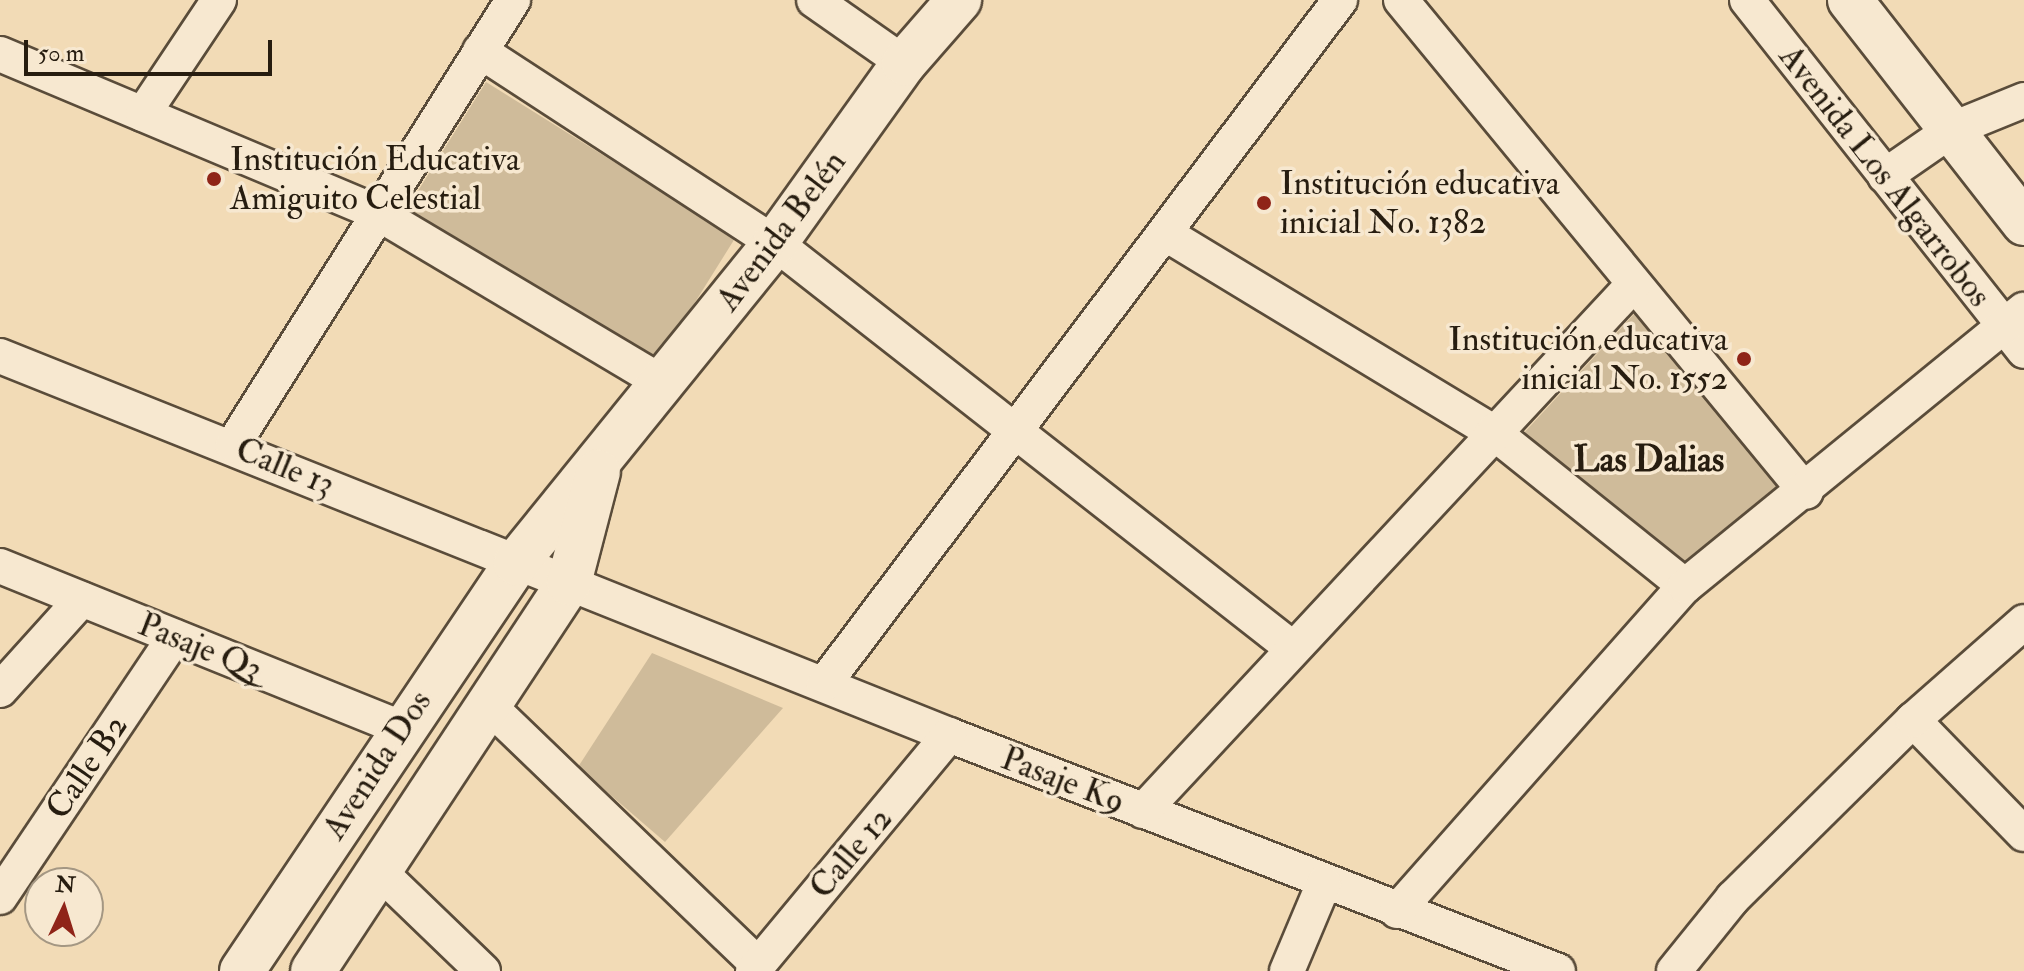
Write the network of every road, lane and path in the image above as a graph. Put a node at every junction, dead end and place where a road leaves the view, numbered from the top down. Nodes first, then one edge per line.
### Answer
1 (219, 0) edge
2 (513, 0) edge
3 (814, 0) edge
4 (959, 0) edge
5 (1340, 0) edge
6 (1401, 0) edge
7 (1747, 0) edge
8 (1850, 0) edge
9 (480, 51) junction
10 (0, 54) edge
11 (904, 63) junction
12 (2024, 100) edge
13 (143, 114) junction
14 (1953, 129) junction
15 (1885, 176) junction
16 (376, 212) junction
17 (2024, 223) edge
18 (1166, 234) junction
19 (775, 243) junction
20 (1634, 284) junction
21 (2017, 329) edge
22 (0, 356) edge
23 (663, 383) junction
24 (1018, 432) junction
25 (1493, 432) junction
26 (233, 445) junction
27 (600, 462) junction
28 (1806, 492) junction
29 (516, 563) junction
30 (0, 566) edge
31 (569, 583) junction
32 (1685, 586) junction
33 (82, 599) junction
34 (2024, 622) edge
35 (175, 637) junction
36 (1292, 648) junction
37 (824, 684) junction
38 (0, 690) edge
39 (486, 703) junction
40 (1913, 720) junction
41 (401, 728) junction
42 (949, 735) junction
43 (1143, 811) junction
44 (2024, 834) edge
45 (380, 872) junction
46 (1324, 883) junction
47 (0, 897) edge
48 (1397, 911) junction
49 (755, 968) edge
50 (242, 971) edge
51 (313, 971) edge
52 (483, 971) edge
53 (1287, 971) edge
54 (1558, 971) edge
55 (1674, 971) edge

1 - 13 street
2 - 9 street
3 - 11 street
4 - 11 street, Avenida Belén
5 - 18 street
6 - 20 street
7 - 15 street, Avenida Los Algarrobos
8 - 14 street
9 - 16 street
9 - 19 street
10 - 13 street
11 - 19 street, Avenida Belén
12 - 14 street
13 - 16 street
14 - 15 street
14 - 17 street
15 - 21 street, Avenida Los Algarrobos
16 - 23 street
16 - 26 street
18 - 24 street
18 - 25 street
19 - 23 street, Avenida Belén
19 - 24 street
20 - 25 street
20 - 28 street
21 - 28 street
22 - 26 street, Calle 13
23 - 27 street, Avenida Belén
24 - 36 street
24 - 37 street
25 - 32 street
25 - 36 street
26 - 29 street, Calle 13
27 - 29 street, Avenida Belén
27 - 31 street, Avenida Belén
28 - 32 street
29 - 31 street, Calle 13
29 - 41 street, Avenida Dos
30 - 33 street, Pasaje Q3
31 - 37 street, Pasaje K9
31 - 39 street, Avenida Dos
32 - 48 street
33 - 35 street, Pasaje Q3
33 - 38 street
34 - 40 street
35 - 41 street, Pasaje Q3
35 - 47 street, Calle B2
36 - 43 street
37 - 42 street, Pasaje K9
39 - 45 street, Avenida Dos
39 - 49 street
40 - 44 street
40 - 55 street
41 - 50 street, Avenida Dos
42 - 43 street, Pasaje K9
42 - 49 street, Calle 12
43 - 46 street, Pasaje K9
45 - 51 street, Avenida Dos
45 - 52 street
46 - 48 street, Pasaje K9
46 - 53 street
48 - 54 street, Pasaje K9

